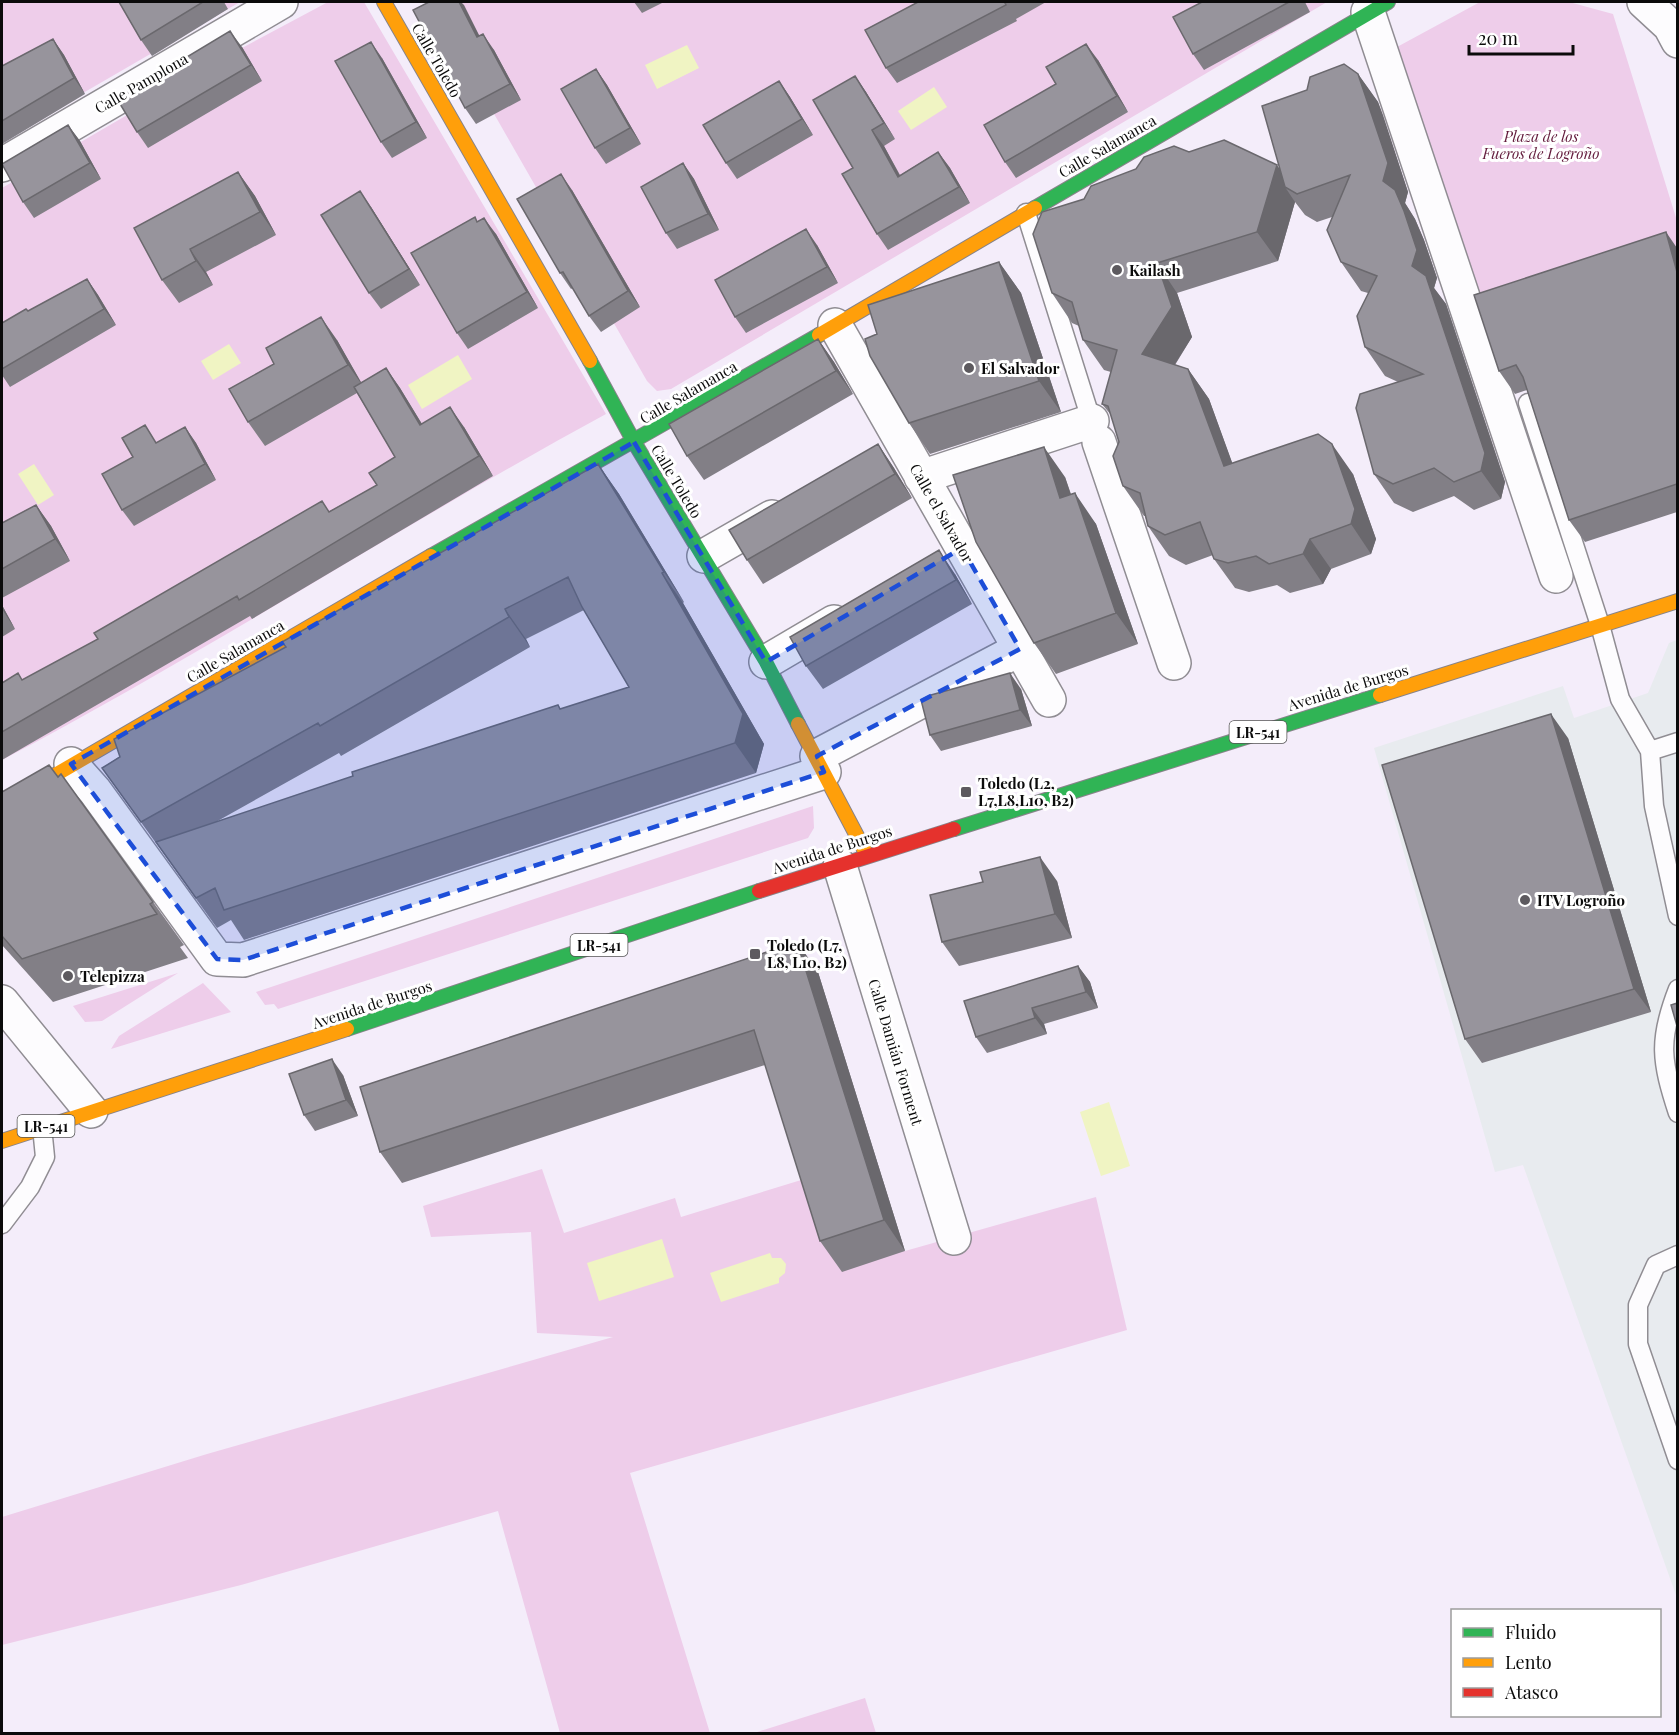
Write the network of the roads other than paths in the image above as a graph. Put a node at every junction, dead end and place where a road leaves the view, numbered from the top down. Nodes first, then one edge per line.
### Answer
1 (281, 2) edge
2 (384, 2) edge
3 (1644, 2) edge
4 (1378, 7) edge
5 (1677, 12) edge
6 (2, 165) edge
7 (1026, 213) junction
8 (835, 325) junction
9 (1528, 403) edge
10 (1095, 432) junction
11 (634, 442) junction
12 (901, 442) junction
13 (872, 459) edge
14 (921, 477) junction
15 (802, 499) edge
16 (962, 548) junction
17 (704, 556) junction
18 (931, 566) edge
19 (1556, 576) dead end
20 (1677, 601) edge
21 (859, 608) edge
22 (1600, 625) junction
23 (1020, 649) junction
24 (766, 662) junction
25 (1174, 663) dead end
26 (1049, 700) dead end
27 (1677, 742) edge
28 (1650, 751) junction
29 (72, 764) junction
30 (821, 764) junction
31 (2, 806) edge
32 (853, 861) junction
33 (1677, 916) edge
34 (1677, 989) edge
35 (2, 1002) edge
36 (91, 1111) junction
37 (1677, 1113) edge
38 (42, 1127) junction
39 (2, 1141) edge
40 (2, 1224) edge
41 (954, 1238) dead end
42 (1677, 1256) edge
43 (1677, 1460) edge

1 - 6 street, Calle Pamplona
2 - 11 street, Calle Toledo
3 - 5 street
4 - 7 street, Calle Salamanca
4 - 19 street
7 - 8 street, Calle Salamanca
7 - 10 lane
8 - 11 street, Calle Salamanca
8 - 12 street, Calle el Salvador
9 - 22 lane
10 - 14 street
10 - 25 street
11 - 17 street, Calle Toledo
11 - 29 street, Calle Salamanca
12 - 13 street
12 - 14 street, Calle el Salvador
14 - 16 street, Calle el Salvador
15 - 17 street
16 - 18 street
16 - 23 street, Calle el Salvador
17 - 24 street, Calle Toledo
20 - 22 street, Avenida de Burgos / LR-541
21 - 24 street
22 - 28 lane
22 - 32 street, Avenida de Burgos / LR-541
23 - 26 street, Calle el Salvador
23 - 30 street
24 - 30 street, Calle Toledo
27 - 28 lane
28 - 33 lane
29 - 30 street
29 - 31 street, Calle Salamanca
30 - 32 street, Calle Toledo
32 - 36 street, Avenida de Burgos / LR-541
32 - 41 street, Calle Damián Forment
34 - 37 lane
35 - 36 street
36 - 38 street, Avenida de Burgos / LR-541
38 - 39 street, Avenida de Burgos / LR-541
38 - 40 lane
42 - 43 lane

